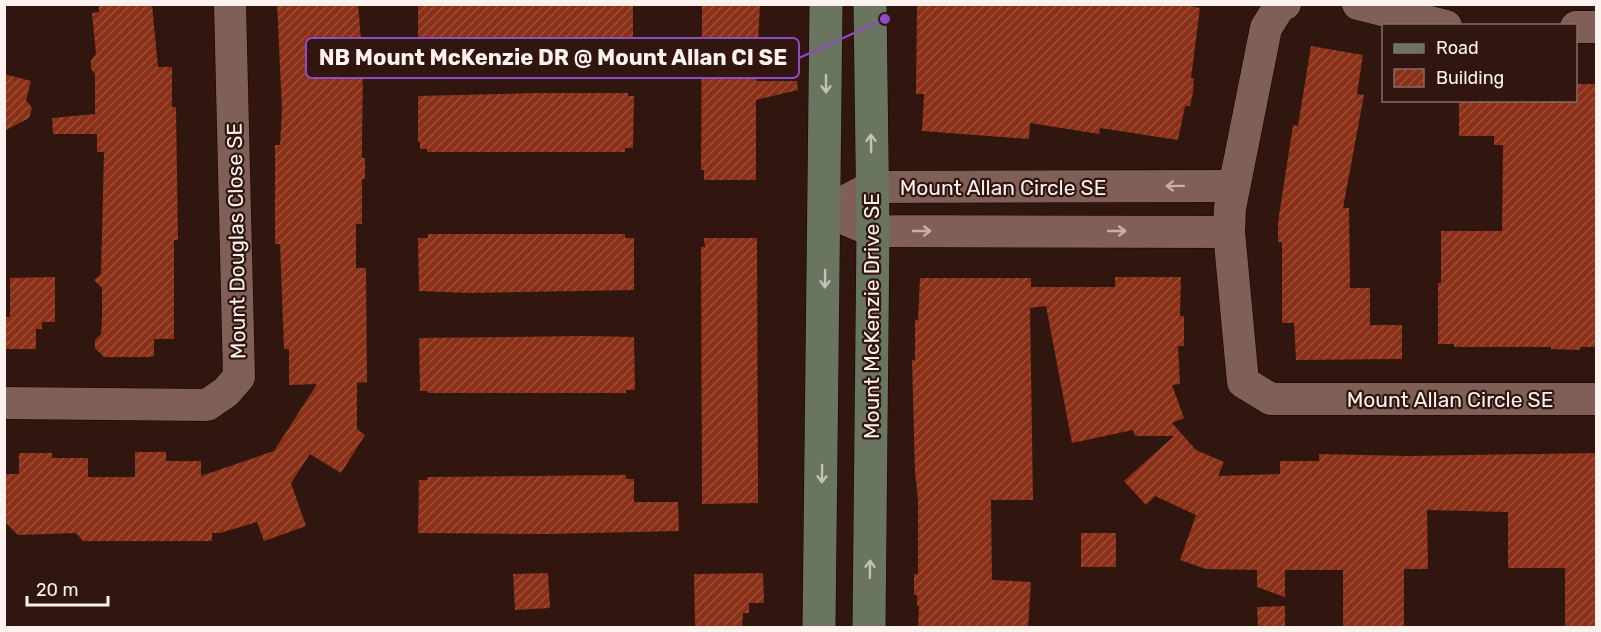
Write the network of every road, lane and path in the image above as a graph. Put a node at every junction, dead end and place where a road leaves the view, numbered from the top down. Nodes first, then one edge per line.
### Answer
1 (230, 4) edge
2 (826, 4) edge
3 (870, 4) edge
4 (1286, 4) edge
5 (1358, 4) edge
6 (1438, 24) edge
7 (1577, 27) edge
8 (1596, 27) edge
9 (1233, 186) junction
10 (872, 187) junction
11 (826, 211) junction
12 (873, 231) junction
13 (1229, 232) junction
14 (1596, 399) edge
15 (4, 403) edge
16 (819, 627) edge
17 (869, 627) edge

1 - 15 street, Mount Douglas Close SE
2 -> 11 street
10 -> 3 street, Mount McKenzie Drive SE
4 - 9 street, Mount Allan Circle SE
5 - 6 street
7 - 8 street
9 -> 10 street, Mount Allan Circle SE
9 - 13 street, Mount Allan Circle SE
10 - 11 street, Mount Allan Circle SE
10 - 12 street, Mount McKenzie Drive SE
11 - 12 street, Mount Allan Circle SE
11 -> 16 street
12 -> 13 street, Mount Allan Circle SE
17 -> 12 street, Mount McKenzie Drive SE
13 - 14 street, Mount Allan Circle SE

